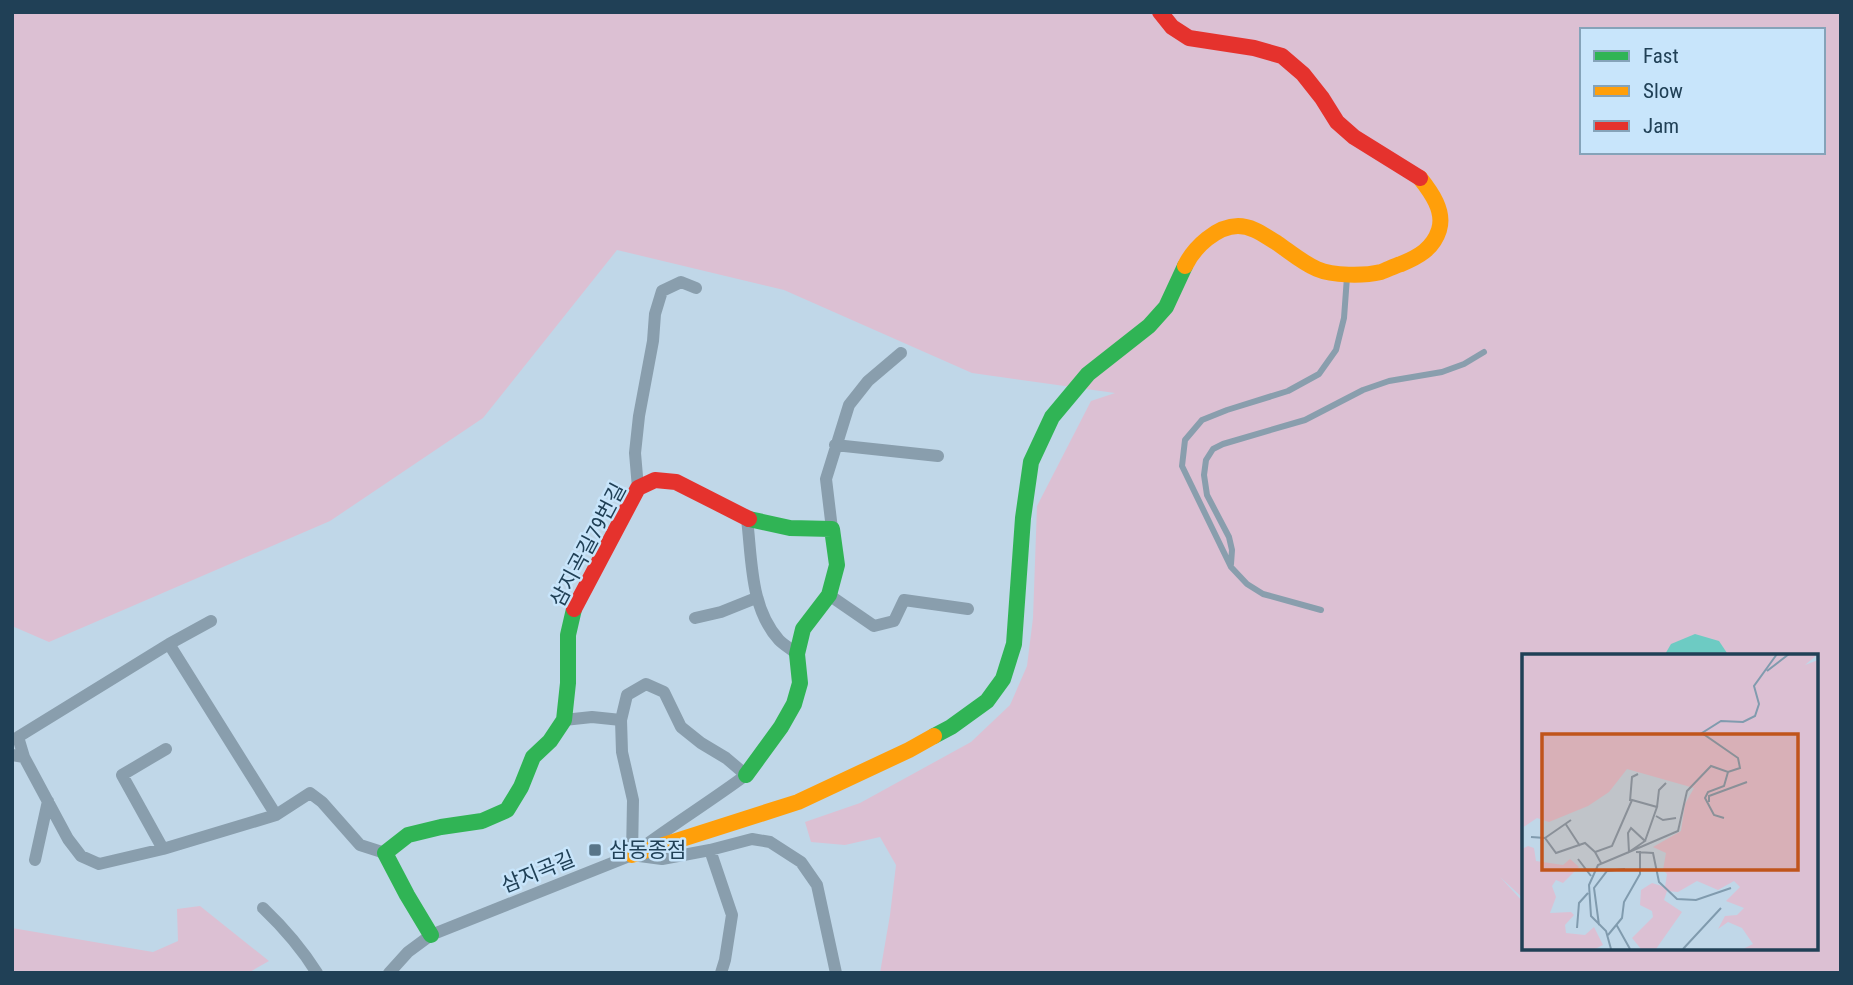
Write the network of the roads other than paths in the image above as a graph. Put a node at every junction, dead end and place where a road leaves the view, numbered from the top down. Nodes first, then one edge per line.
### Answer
1 (1160, 12) edge
2 (1347, 275) junction
3 (696, 288) dead end
4 (1484, 352) dead end
5 (901, 353) dead end
6 (835, 445) junction
7 (938, 456) dead end
8 (638, 488) junction
9 (747, 519) junction
10 (832, 529) junction
11 (1231, 567) junction
12 (829, 595) junction
13 (757, 598) junction
14 (968, 609) dead end
15 (1321, 610) dead end
16 (695, 618) dead end
17 (211, 621) dead end
18 (169, 644) junction
19 (797, 654) junction
20 (564, 720) junction
21 (621, 720) junction
22 (166, 749) dead end
23 (18, 756) edge
24 (746, 775) junction
25 (48, 801) junction
26 (276, 815) junction
27 (163, 849) junction
28 (710, 850) junction
29 (385, 853) junction
30 (632, 855) junction
31 (35, 860) dead end
32 (263, 908) dead end
33 (431, 936) junction
34 (317, 973) edge
35 (390, 973) edge
36 (721, 973) edge
37 (836, 973) edge

1 - 2 street
2 - 11 lane
2 - 30 street
3 - 8 street
4 - 11 lane
5 - 6 street
6 - 7 street
6 - 10 street
8 - 9 street, 삼지곡길79번길
8 - 20 street, 삼지곡길79번길
9 - 10 street, 삼지곡길79번길
9 - 13 street
10 - 12 street
11 - 15 lane
12 - 14 street
12 - 19 street
13 - 16 street
13 - 19 street
17 - 18 street
18 - 23 street
18 - 26 street
19 - 24 street
20 - 21 street
20 - 29 street
21 - 24 street
21 - 30 street
22 - 27 street
23 - 25 street
24 - 30 street
25 - 27 street
25 - 31 street
26 - 27 street
26 - 29 street
28 - 30 street, 삼지곡길
28 - 36 street
28 - 37 street, 삼지곡길
29 - 33 street
30 - 33 street, 삼지곡길
32 - 34 street
33 - 35 street, 삼지곡길

